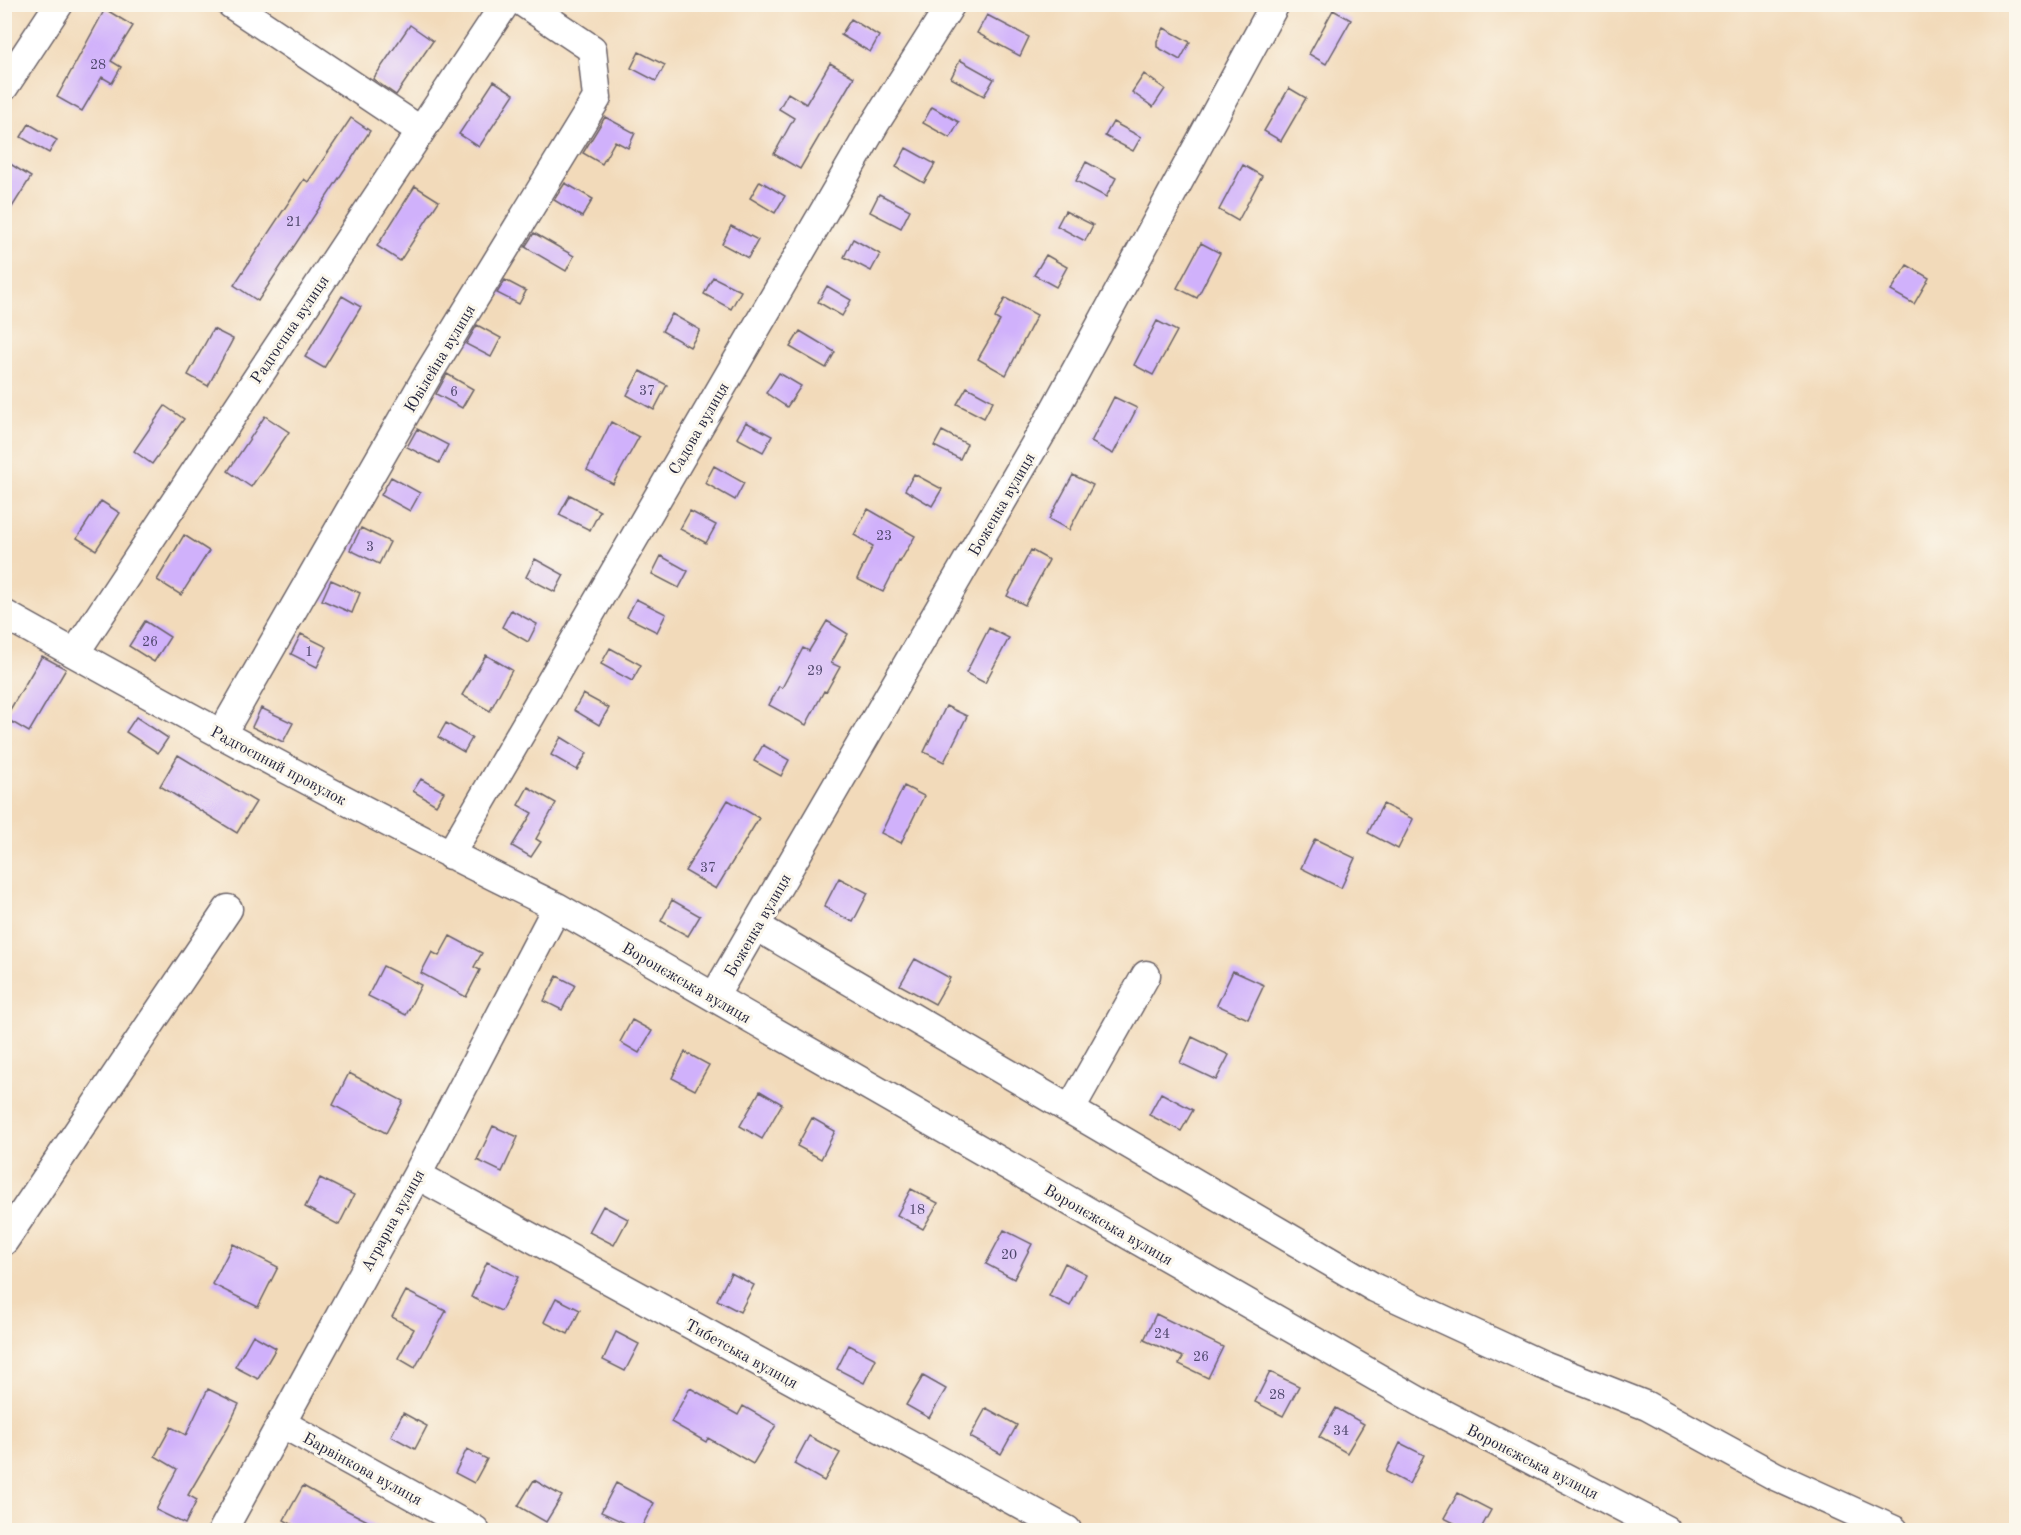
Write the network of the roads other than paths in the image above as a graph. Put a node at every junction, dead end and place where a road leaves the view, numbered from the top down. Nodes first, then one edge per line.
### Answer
1 (59, 4) edge
2 (231, 4) edge
3 (505, 4) edge
4 (525, 4) edge
5 (951, 4) edge
6 (1275, 4) edge
7 (4, 87) edge
8 (421, 131) junction
9 (4, 614) edge
10 (75, 653) junction
11 (221, 735) junction
12 (450, 855) junction
13 (557, 907) junction
14 (228, 909) dead end
15 (756, 926) junction
16 (1146, 975) dead end
17 (714, 997) junction
18 (1071, 1108) junction
19 (417, 1175) junction
20 (4, 1241) edge
21 (281, 1423) junction
22 (223, 1530) edge
23 (476, 1530) edge
24 (1067, 1530) edge
25 (1666, 1530) edge
26 (1894, 1530) edge

1 - 7 street
2 - 8 street
3 - 8 street, Радгоспна вулиця
4 - 11 street, Ювілейна вулиця
5 - 12 street, Садова вулиця
6 - 15 street, Боженка вулиця
8 - 10 street, Радгоспна вулиця
9 - 10 street, Радгоспний провулок
10 - 11 street, Радгоспний провулок
11 - 12 street, Радгоспний провулок
12 - 13 street, Радгоспний провулок
13 - 17 street, Воронєжська вулиця
13 - 19 street, Аграрна вулиця
14 - 20 street
15 - 17 street, Боженка вулиця
15 - 18 street
16 - 18 street
17 - 25 street, Воронєжська вулиця
18 - 26 street
19 - 21 street, Аграрна вулиця
19 - 24 street, Тибетська вулиця
21 - 22 street, Аграрна вулиця
21 - 23 street, Барвінкова вулиця

